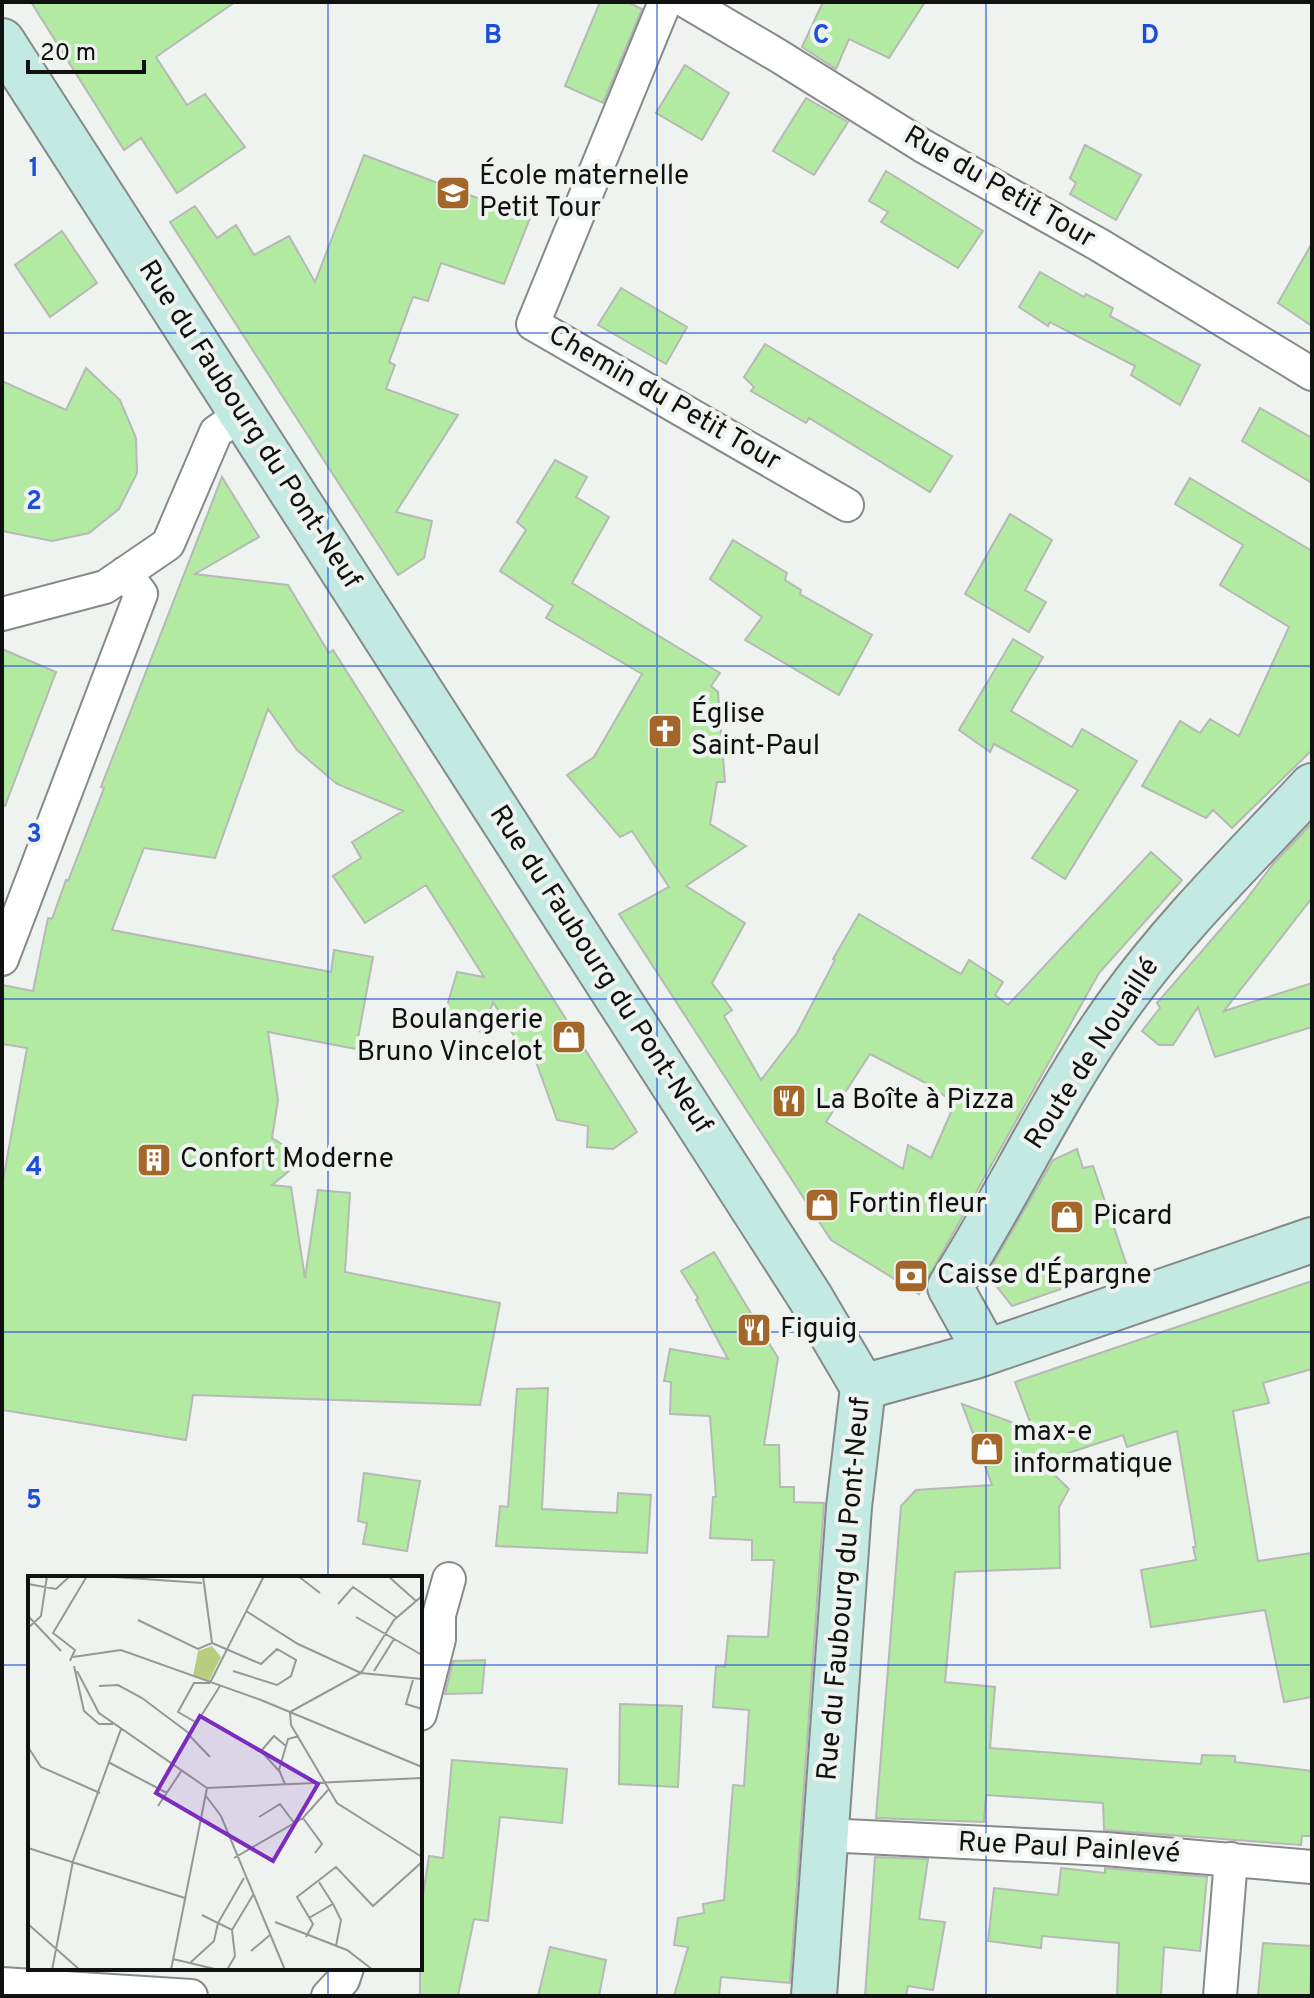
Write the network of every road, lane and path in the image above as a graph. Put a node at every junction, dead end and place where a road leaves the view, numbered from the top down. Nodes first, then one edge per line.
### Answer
1 (665, 2) edge
2 (687, 2) edge
3 (2, 41) edge
4 (1312, 374) edge
5 (243, 413) junction
6 (847, 505) dead end
7 (125, 573) junction
8 (2, 614) edge
9 (1312, 786) edge
10 (2, 959) edge
11 (1312, 1240) edge
12 (986, 1352) junction
13 (863, 1387) junction
14 (449, 1579) dead end
15 (422, 1706) edge
16 (825, 1835) junction
17 (1231, 1859) junction
18 (1312, 1867) edge
19 (346, 1970) edge
20 (2, 1984) edge
21 (118, 1994) edge
22 (191, 1996) edge
23 (328, 1996) edge
24 (814, 1996) edge
25 (1220, 1996) edge

1 - 6 street, Chemin du Petit Tour
2 - 4 street, Rue du Petit Tour
3 - 5 main road, Rue du Faubourg du Pont-Neuf
5 - 7 street
5 - 13 main road, Rue du Faubourg du Pont-Neuf
7 - 8 street
7 - 10 street
9 - 12 main road, Route de Nouaillé
11 - 12 main road
12 - 13 main road
13 - 16 main road, Rue du Faubourg du Pont-Neuf
14 - 15 street
16 - 17 street, Rue Paul Painlevé
16 - 24 main road, Rue du Faubourg du Pont-Neuf
17 - 18 street, Rue Paul Painlevé
17 - 25 street
19 - 23 street
20 - 21 street
21 - 22 street

